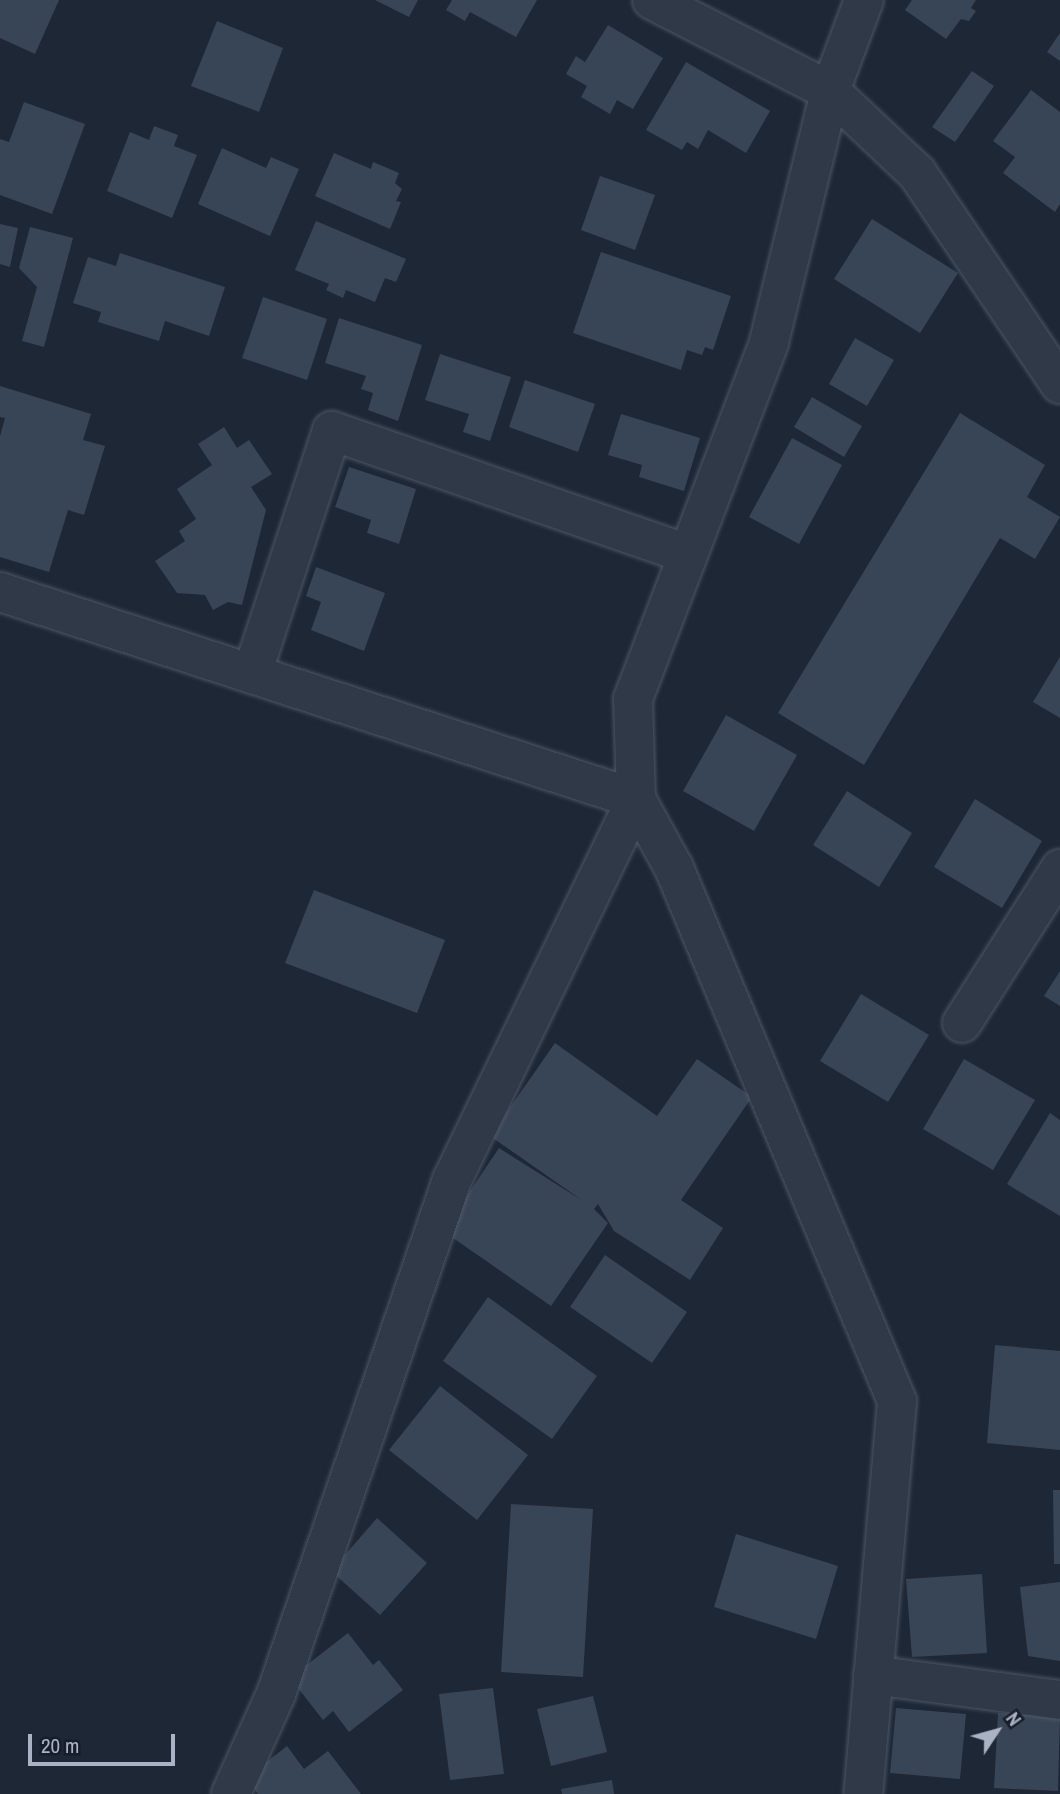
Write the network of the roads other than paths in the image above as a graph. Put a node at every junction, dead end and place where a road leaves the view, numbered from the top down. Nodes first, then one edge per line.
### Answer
1 (653, 0) edge
2 (864, 0) edge
3 (830, 91) junction
4 (1060, 384) edge
5 (688, 554) junction
6 (0, 592) edge
7 (252, 674) junction
8 (636, 799) junction
9 (1060, 869) edge
10 (962, 1023) dead end
11 (873, 1675) junction
12 (1060, 1700) edge
13 (231, 1794) edge
14 (863, 1794) edge

1 - 3 street
2 - 3 street
3 - 4 street
3 - 5 street
5 - 7 street
5 - 8 street
6 - 7 street
7 - 8 street
8 - 11 street
8 - 13 street
9 - 10 street
11 - 12 street
11 - 14 street

